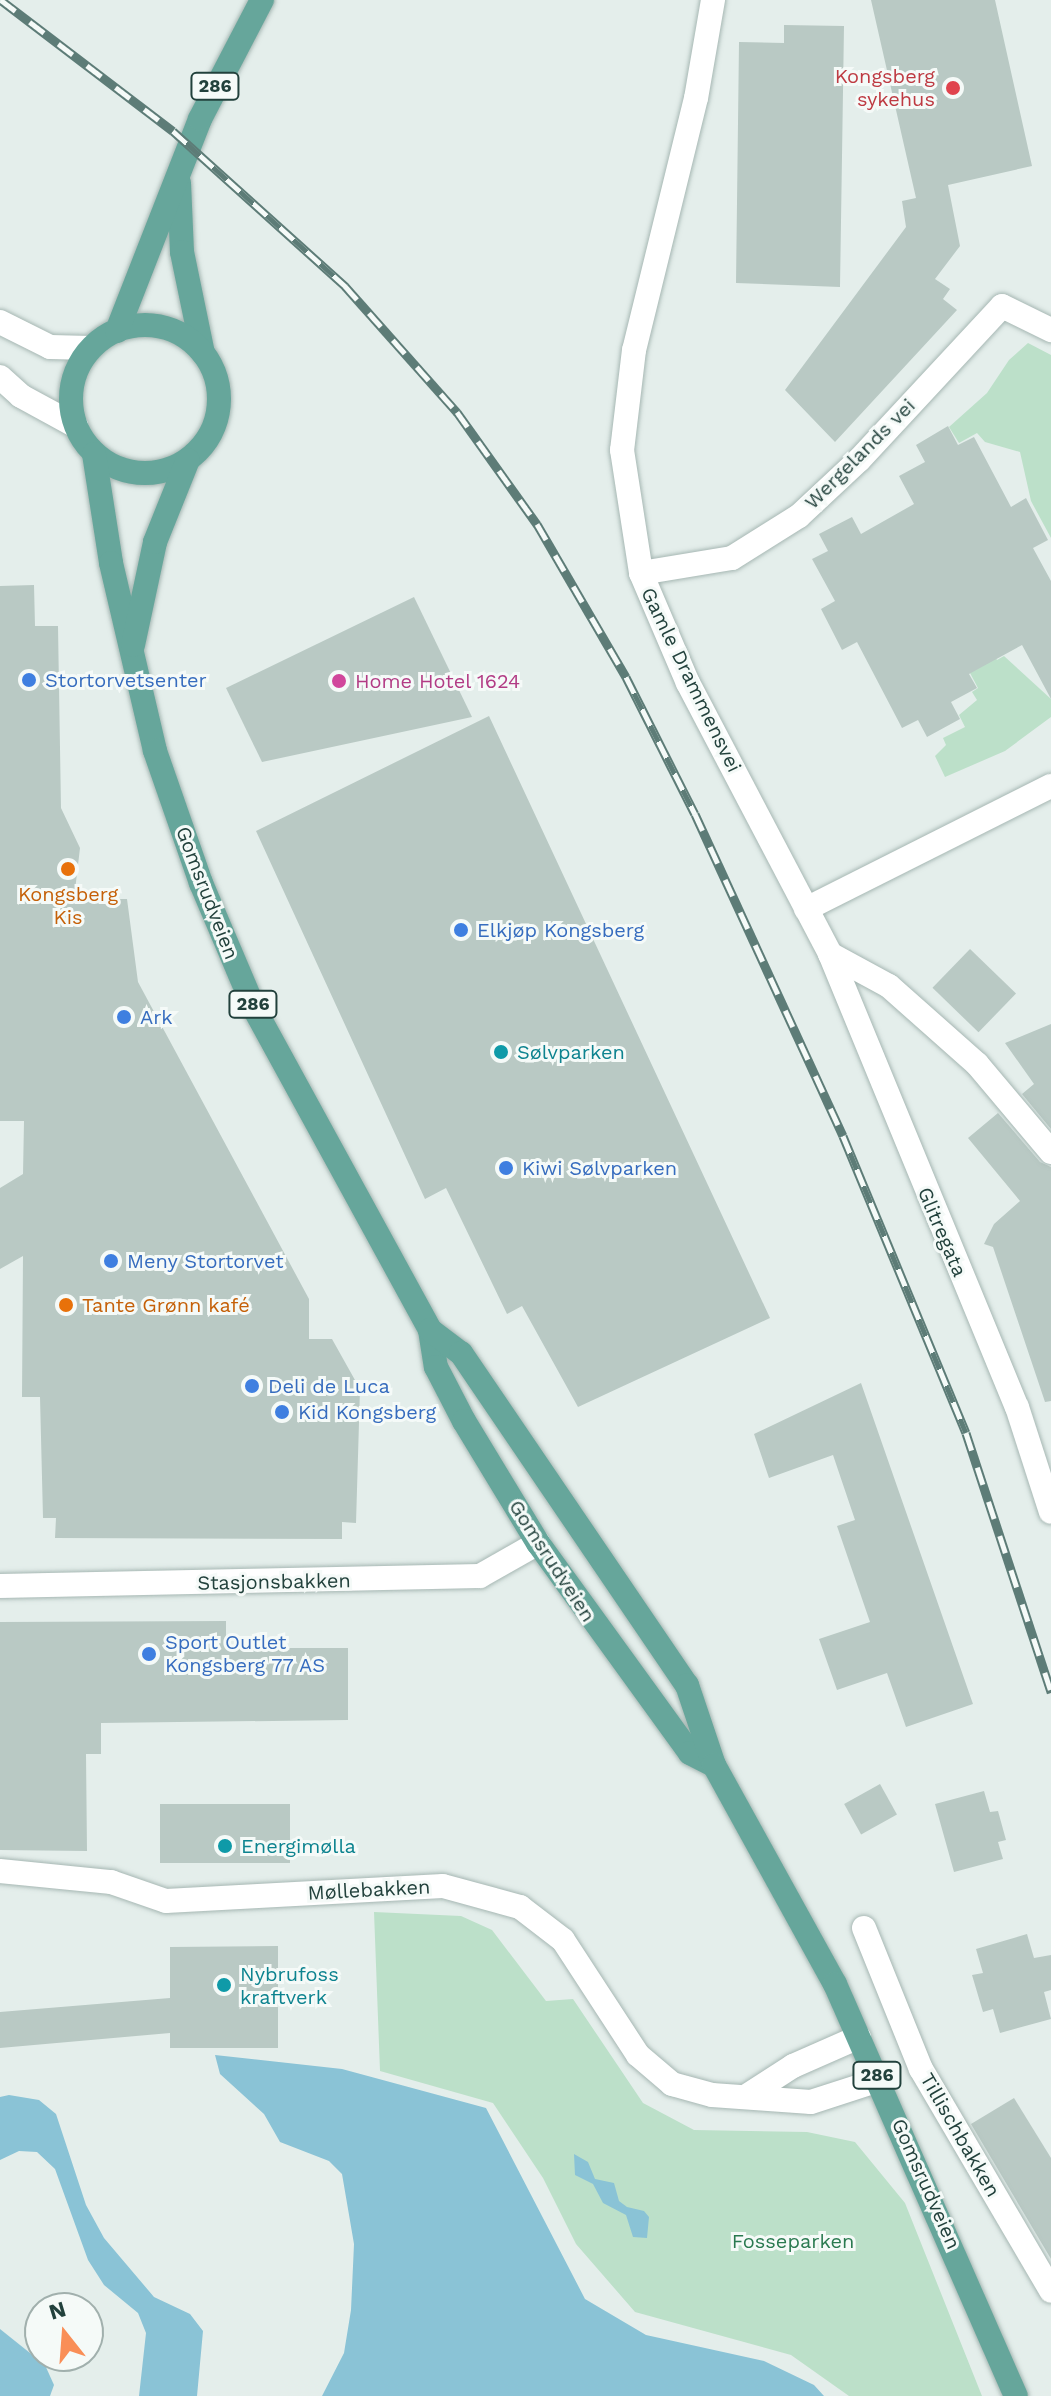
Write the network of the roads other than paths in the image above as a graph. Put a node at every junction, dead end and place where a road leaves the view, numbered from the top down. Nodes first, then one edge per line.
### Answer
1 (262, 0) edge
2 (713, 0) edge
3 (179, 177) junction
4 (0, 322) edge
5 (1051, 330) edge
6 (117, 331) junction
7 (91, 348) junction
8 (203, 353) junction
9 (0, 377) edge
10 (76, 426) junction
11 (94, 454) junction
12 (188, 460) junction
13 (641, 573) junction
14 (131, 655) junction
15 (1051, 786) edge
16 (806, 909) junction
17 (830, 954) junction
18 (1051, 1152) edge
19 (430, 1330) junction
20 (1051, 1512) edge
21 (538, 1543) junction
22 (0, 1586) edge
23 (714, 1765) junction
24 (0, 1871) edge
25 (864, 1928) dead end
26 (859, 2037) junction
27 (879, 2080) junction
28 (748, 2095) junction
29 (1051, 2291) edge
30 (1016, 2396) edge

1 - 3 main road, 286
2 - 13 street, Gamle Drammensvei
3 - 6 main road, 286
3 - 8 main road, 286
4 - 7 street
5 - 13 street, Wergelands vei
6 - 7 main road
6 - 8 main road
7 - 10 main road, 286
8 - 12 main road, 286
9 - 10 street
10 - 11 main road, 286
11 - 12 main road
11 - 14 main road, Gomsrudveien / 286
12 - 14 main road, Gomsrudveien / 286
13 - 16 street, Gamle Drammensvei
14 - 19 main road, Gomsrudveien / 286
15 - 16 street
16 - 17 street, Gamle Drammensvei
17 - 18 street
17 - 20 street, Glitregata
19 - 21 main road, Gomsrudveien / 286
19 - 23 main road, Gomsrudveien / 286
21 - 22 street, Stasjonsbakken
21 - 23 main road, Gomsrudveien / 286
23 - 26 main road, Gomsrudveien / 286
24 - 28 street, Møllebakken
25 - 29 street, Tillischbakken
26 - 27 main road, Gomsrudveien / 286
26 - 28 street
27 - 28 street, Møllebakken
27 - 30 main road, Gomsrudveien / 286

